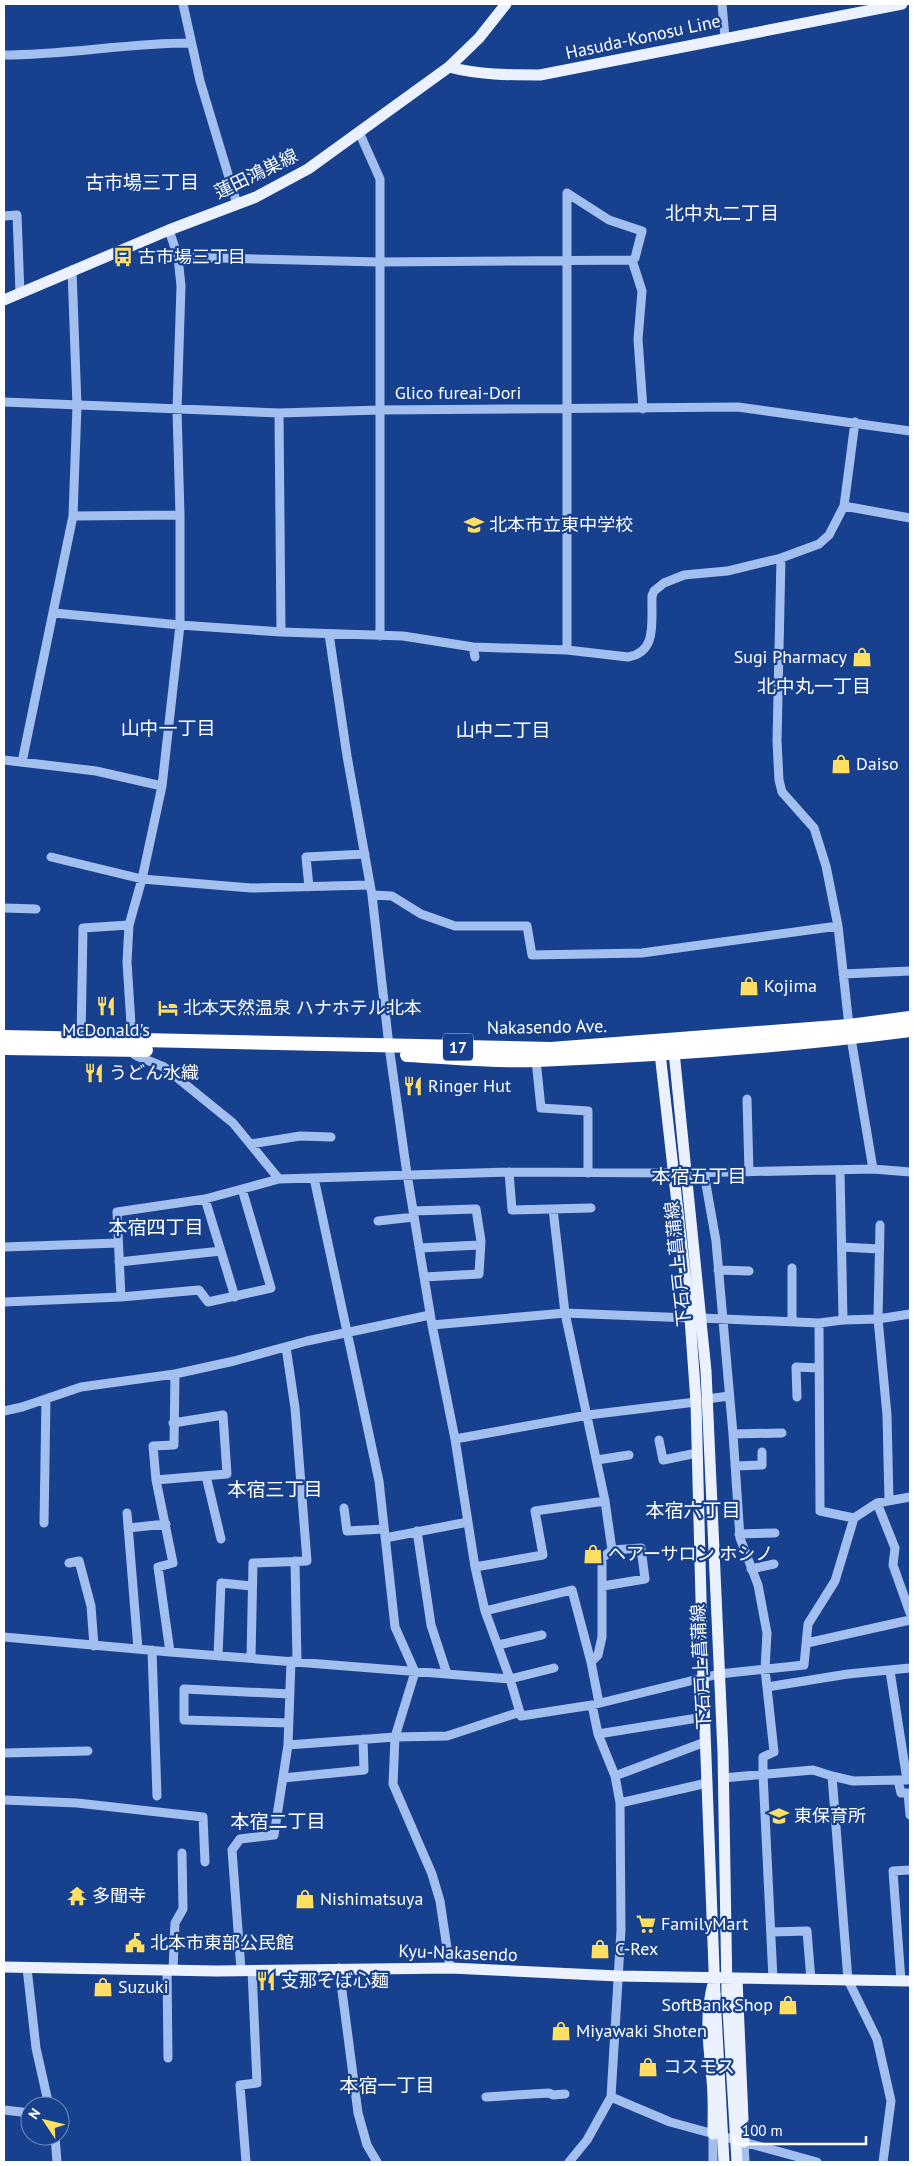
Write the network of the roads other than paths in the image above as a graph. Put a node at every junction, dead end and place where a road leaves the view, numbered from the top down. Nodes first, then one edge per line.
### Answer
1 (183, 4) edge
2 (506, 4) edge
3 (722, 4) edge
4 (902, 4) edge
5 (725, 38) junction
6 (190, 43) junction
7 (4, 55) edge
8 (449, 67) junction
9 (359, 132) junction
10 (237, 204) junction
11 (4, 216) edge
12 (169, 230) junction
13 (178, 257) junction
14 (632, 260) junction
15 (568, 261) junction
16 (379, 262) junction
17 (72, 270) junction
18 (20, 293) junction
19 (4, 300) edge
20 (4, 402) edge
21 (77, 406) junction
22 (643, 408) junction
23 (566, 409) junction
24 (177, 410) junction
25 (380, 410) junction
26 (279, 413) junction
27 (855, 422) junction
28 (910, 431) edge
29 (844, 506) junction
30 (180, 515) junction
31 (73, 516) junction
32 (910, 518) edge
33 (781, 558) junction
34 (54, 613) junction
35 (180, 625) junction
36 (281, 632) junction
37 (329, 634) junction
38 (380, 636) junction
39 (473, 647) junction
40 (567, 650) junction
41 (476, 656) dead end
42 (4, 760) edge
43 (22, 762) junction
44 (162, 786) junction
45 (365, 854) junction
46 (51, 857) dead end
47 (142, 879) junction
48 (370, 885) junction
49 (309, 887) junction
50 (372, 895) junction
51 (4, 908) edge
52 (36, 909) dead end
53 (129, 926) junction
54 (838, 926) junction
55 (910, 971) edge
56 (843, 974) junction
57 (910, 1018) edge
58 (910, 1030) edge
59 (850, 1032) junction
60 (4, 1037) edge
61 (81, 1038) junction
62 (130, 1045) junction
63 (4, 1048) edge
64 (666, 1049) junction
65 (391, 1050) junction
66 (536, 1060) junction
67 (747, 1099) dead end
68 (331, 1136) dead end
69 (251, 1144) junction
70 (873, 1169) junction
71 (840, 1170) junction
72 (510, 1172) junction
73 (749, 1172) junction
74 (910, 1172) edge
75 (588, 1173) junction
76 (680, 1173) junction
77 (704, 1173) junction
78 (407, 1174) junction
79 (314, 1178) junction
80 (279, 1179) junction
81 (242, 1189) junction
82 (205, 1199) junction
83 (553, 1208) junction
84 (591, 1208) dead end
85 (414, 1214) junction
86 (378, 1221) dead end
87 (880, 1225) dead end
88 (118, 1243) junction
89 (480, 1245) junction
90 (4, 1247) edge
91 (842, 1247) junction
92 (419, 1248) junction
93 (879, 1248) junction
94 (221, 1251) junction
95 (119, 1262) junction
96 (792, 1268) dead end
97 (718, 1270) junction
98 (749, 1271) dead end
99 (424, 1277) junction
100 (121, 1297) junction
101 (235, 1297) junction
102 (4, 1302) edge
103 (566, 1313) junction
104 (910, 1314) edge
105 (430, 1315) junction
106 (695, 1318) junction
107 (722, 1318) junction
108 (878, 1319) junction
109 (792, 1320) junction
110 (844, 1320) junction
111 (819, 1323) junction
112 (432, 1326) junction
113 (346, 1332) junction
114 (286, 1346) junction
115 (819, 1368) junction
116 (175, 1374) junction
117 (729, 1396) junction
118 (798, 1397) dead end
119 (46, 1399) junction
120 (702, 1400) junction
121 (4, 1411) edge
122 (588, 1415) junction
123 (173, 1423) junction
124 (782, 1432) dead end
125 (733, 1434) junction
126 (455, 1439) junction
127 (659, 1440) dead end
128 (762, 1452) dead end
129 (697, 1453) junction
130 (629, 1455) dead end
131 (597, 1460) junction
132 (735, 1466) junction
133 (206, 1476) junction
134 (156, 1480) junction
135 (910, 1496) edge
136 (605, 1501) junction
137 (889, 1501) junction
138 (877, 1503) junction
139 (344, 1508) dead end
140 (127, 1513) dead end
141 (854, 1518) junction
142 (468, 1522) junction
143 (44, 1523) dead end
144 (166, 1524) junction
145 (128, 1528) junction
146 (418, 1531) junction
147 (776, 1532) dead end
148 (384, 1533) junction
149 (739, 1534) junction
150 (221, 1539) dead end
151 (612, 1550) junction
152 (295, 1561) junction
153 (69, 1563) dead end
154 (774, 1564) dead end
155 (475, 1567) junction
156 (751, 1568) junction
157 (252, 1586) junction
158 (603, 1586) junction
159 (486, 1611) junction
160 (910, 1613) edge
161 (910, 1620) edge
162 (542, 1635) dead end
163 (4, 1637) edge
164 (807, 1644) junction
165 (498, 1645) junction
166 (94, 1646) junction
167 (138, 1649) junction
168 (152, 1650) junction
169 (170, 1652) junction
170 (218, 1656) junction
171 (251, 1658) junction
172 (294, 1662) junction
173 (591, 1662) junction
174 (554, 1668) dead end
175 (910, 1668) edge
176 (765, 1669) junction
177 (890, 1670) junction
178 (414, 1672) junction
179 (447, 1674) junction
180 (719, 1674) junction
181 (703, 1678) junction
182 (510, 1679) junction
183 (767, 1687) junction
184 (290, 1694) junction
185 (595, 1704) junction
186 (520, 1712) junction
187 (704, 1716) junction
188 (289, 1723) junction
189 (598, 1734) junction
190 (395, 1737) junction
191 (363, 1739) junction
192 (706, 1742) junction
193 (288, 1745) junction
194 (88, 1750) dead end
195 (4, 1753) edge
196 (907, 1764) edge
197 (763, 1774) junction
198 (615, 1776) junction
199 (832, 1776) junction
200 (283, 1778) junction
201 (723, 1778) junction
202 (898, 1780) junction
203 (707, 1783) junction
204 (157, 1796) dead end
205 (4, 1800) edge
206 (620, 1803) junction
207 (910, 1815) edge
208 (182, 1853) dead end
209 (206, 1862) dead end
210 (910, 1870) edge
211 (771, 1932) junction
212 (4, 1967) edge
213 (27, 1968) junction
214 (339, 1968) junction
215 (450, 1968) junction
216 (170, 1970) junction
217 (247, 1970) junction
218 (618, 1976) junction
219 (714, 1979) junction
220 (732, 1979) junction
221 (773, 1979) junction
222 (811, 1980) junction
223 (848, 1980) junction
224 (906, 1981) edge
225 (168, 2058) dead end
226 (565, 2094) dead end
227 (47, 2096) edge
228 (486, 2097) dead end
229 (611, 2097) junction
230 (4, 2110) edge
231 (20, 2112) edge
232 (713, 2134) junction
233 (744, 2142) junction
234 (55, 2146) edge
235 (57, 2162) edge
236 (246, 2162) edge
237 (377, 2162) edge
238 (569, 2162) edge
239 (713, 2162) edge
240 (724, 2162) edge
241 (737, 2162) edge
242 (745, 2162) edge
243 (817, 2162) edge
244 (883, 2162) edge

1 - 6 street
2 - 8 main road
3 - 5 street
4 - 5 main road, Hasuda-Konosu Line
5 - 8 main road, Hasuda-Konosu Line
6 - 7 street
6 - 10 street
8 - 9 main road, 蓮田鴻巣線
9 - 10 main road, 蓮田鴻巣線
9 - 16 street
10 - 12 main road, 蓮田鴻巣線
11 - 18 street
12 - 13 street
12 - 17 main road, 蓮田鴻巣線
13 - 16 street
13 - 24 street
14 - 15 street
14 - 15 street
14 - 22 street
15 - 16 street
15 - 23 street
16 - 25 street
17 - 18 main road, 蓮田鴻巣線
17 - 21 street
18 - 19 main road, 蓮田鴻巣線
20 - 21 street, Glico fureai-Dori
21 - 24 street, Glico fureai-Dori
21 - 31 street
22 - 23 street, Glico fureai-Dori
22 - 27 street, Glico fureai-Dori
23 - 25 street, Glico fureai-Dori
23 - 40 street
24 - 26 street, Glico fureai-Dori
24 - 30 street
25 - 26 street, Glico fureai-Dori
25 - 38 street
26 - 36 street
27 - 28 street, Glico fureai-Dori
27 - 29 street
29 - 32 street
29 - 33 street
30 - 31 street
30 - 35 street
31 - 34 street
33 - 40 street
33 - 54 street
34 - 35 street
34 - 43 street
35 - 36 street
35 - 44 street
36 - 37 street
37 - 38 street
37 - 45 street
38 - 39 street
39 - 40 street
39 - 41 street
42 - 43 street
43 - 44 street
44 - 47 street
45 - 48 street
45 - 49 street
46 - 47 street
47 - 49 street
47 - 53 street
48 - 49 street
48 - 50 street
50 - 54 street
50 - 65 street
51 - 52 street
53 - 61 street
53 - 62 street
54 - 56 street
55 - 56 street
56 - 59 street
57 - 59 highway, Nakasendo Ave. / 17
58 - 59 highway, Nakasendo Ave. / 17
59 - 64 highway, Nakasendo Ave. / 17
59 - 70 street
60 - 61 highway, Nakasendo Ave. / 17
61 - 62 highway, Nakasendo Ave. / 17
62 - 63 highway, Nakasendo Ave. / 17
62 - 65 highway, Nakasendo Ave. / 17
62 - 69 street
64 - 65 highway, Nakasendo Ave. / 17
64 - 66 highway, Nakasendo Ave. / 17
64 - 76 main road, 下石戸上菖蒲線
65 - 66 highway, Nakasendo Ave. / 17
65 - 78 street
66 - 75 street
67 - 73 street
68 - 69 street
69 - 80 street
70 - 71 street
70 - 74 street
71 - 73 street
71 - 91 street
72 - 75 street
72 - 78 street
72 - 83 street
73 - 77 street
75 - 76 street
76 - 77 street
76 - 106 main road, 下石戸上菖蒲線
77 - 97 street
78 - 79 street
78 - 85 street
79 - 80 street
79 - 113 street
80 - 81 street
81 - 82 street
81 - 101 street
82 - 88 street
82 - 94 street
83 - 84 street
83 - 103 street
85 - 86 street
85 - 89 street
85 - 92 street
87 - 93 street
88 - 90 street
88 - 95 street
89 - 92 street
89 - 99 street
91 - 93 street
91 - 110 street
92 - 99 street
93 - 108 street
94 - 95 street
94 - 101 street
95 - 100 street
96 - 109 street
97 - 98 street
97 - 107 street
99 - 105 street
100 - 101 street
100 - 102 street
103 - 106 street
103 - 112 street
103 - 122 street
104 - 108 street
105 - 112 street
105 - 113 street
106 - 107 street
106 - 120 main road, 下石戸上菖蒲線
107 - 109 street
107 - 117 street
108 - 110 street
108 - 137 street
109 - 111 street
110 - 111 street
111 - 115 street
112 - 126 street
113 - 114 street
113 - 148 street
114 - 116 street
114 - 152 street
115 - 118 street
115 - 141 street
116 - 119 street
116 - 123 street
117 - 120 street
117 - 125 street
119 - 121 street
119 - 143 street
120 - 122 street
120 - 129 main road, 下石戸上菖蒲線
120 - 180 main road, 下石戸上菖蒲線
122 - 126 street
122 - 131 street
123 - 133 street
123 - 134 street
124 - 125 street
125 - 132 street
126 - 142 street
127 - 129 street
128 - 132 street
129 - 181 main road, 下石戸上菖蒲線
130 - 131 street
131 - 136 street
132 - 149 street
133 - 134 street
133 - 150 street
134 - 144 street
135 - 137 street
136 - 151 street
136 - 155 street
137 - 138 street
138 - 141 street
138 - 160 street
139 - 148 street
140 - 145 street
141 - 164 street
142 - 146 street
142 - 155 street
144 - 145 street
144 - 169 street
145 - 167 street
146 - 148 street
146 - 179 street
147 - 149 street
148 - 178 street
149 - 156 street
151 - 158 street
151 - 158 street
152 - 157 street
152 - 172 street
153 - 166 street
154 - 156 street
155 - 159 street
156 - 176 street
157 - 170 street
157 - 171 street
158 - 173 street
159 - 165 street
159 - 173 street
161 - 164 street
162 - 165 street
163 - 166 street
164 - 176 street
165 - 182 street
166 - 167 street
167 - 168 street
168 - 169 street
168 - 204 street
169 - 170 street
170 - 171 street
171 - 172 street
172 - 178 street
172 - 184 street
173 - 185 street
174 - 182 street
175 - 177 street
176 - 180 street
176 - 183 street
177 - 183 street
177 - 196 street
178 - 179 street
178 - 190 street
179 - 182 street
180 - 181 street
180 - 201 main road, 下石戸上菖蒲線
181 - 185 street
181 - 187 main road, 下石戸上菖蒲線
182 - 186 street
183 - 197 street
184 - 188 street
184 - 188 street
185 - 186 street
185 - 189 street
186 - 190 street
187 - 189 street
187 - 192 main road, 下石戸上菖蒲線
188 - 193 street
189 - 198 street
190 - 191 street
190 - 215 street
191 - 193 street
191 - 200 street
192 - 198 street
192 - 203 main road, 下石戸上菖蒲線
193 - 200 street
194 - 195 street
196 - 202 street
197 - 199 street
197 - 201 street
197 - 211 street
198 - 206 street
199 - 202 street
199 - 223 street
200 - 217 street
201 - 220 main road, 下石戸上菖蒲線
202 - 207 street
203 - 206 street
203 - 219 main road, 下石戸上菖蒲線
205 - 209 street
206 - 218 street
208 - 216 street
210 - 224 street
211 - 221 street
211 - 222 street
212 - 213 main road, Kyu-Nakasendo
213 - 216 main road, Kyu-Nakasendo
213 - 227 street
214 - 215 main road, Kyu-Nakasendo
214 - 217 main road, Kyu-Nakasendo
214 - 237 street
215 - 218 main road, Kyu-Nakasendo
216 - 217 main road, Kyu-Nakasendo
216 - 225 street
217 - 236 street
218 - 219 main road, Kyu-Nakasendo
218 - 229 street
219 - 220 main road, Kyu-Nakasendo
219 - 232 main road
219 - 240 main road, 下石戸上菖蒲線, bridge
220 - 221 main road, Kyu-Nakasendo
220 - 233 main road
220 - 241 main road, 下石戸上菖蒲線, bridge
221 - 222 main road, Kyu-Nakasendo
222 - 223 main road, Kyu-Nakasendo
223 - 224 main road, Kyu-Nakasendo
223 - 244 street
226 - 228 street
229 - 232 street
229 - 238 street
230 - 231 street
232 - 233 street
232 - 239 street
233 - 242 street
233 - 243 street
234 - 235 street

